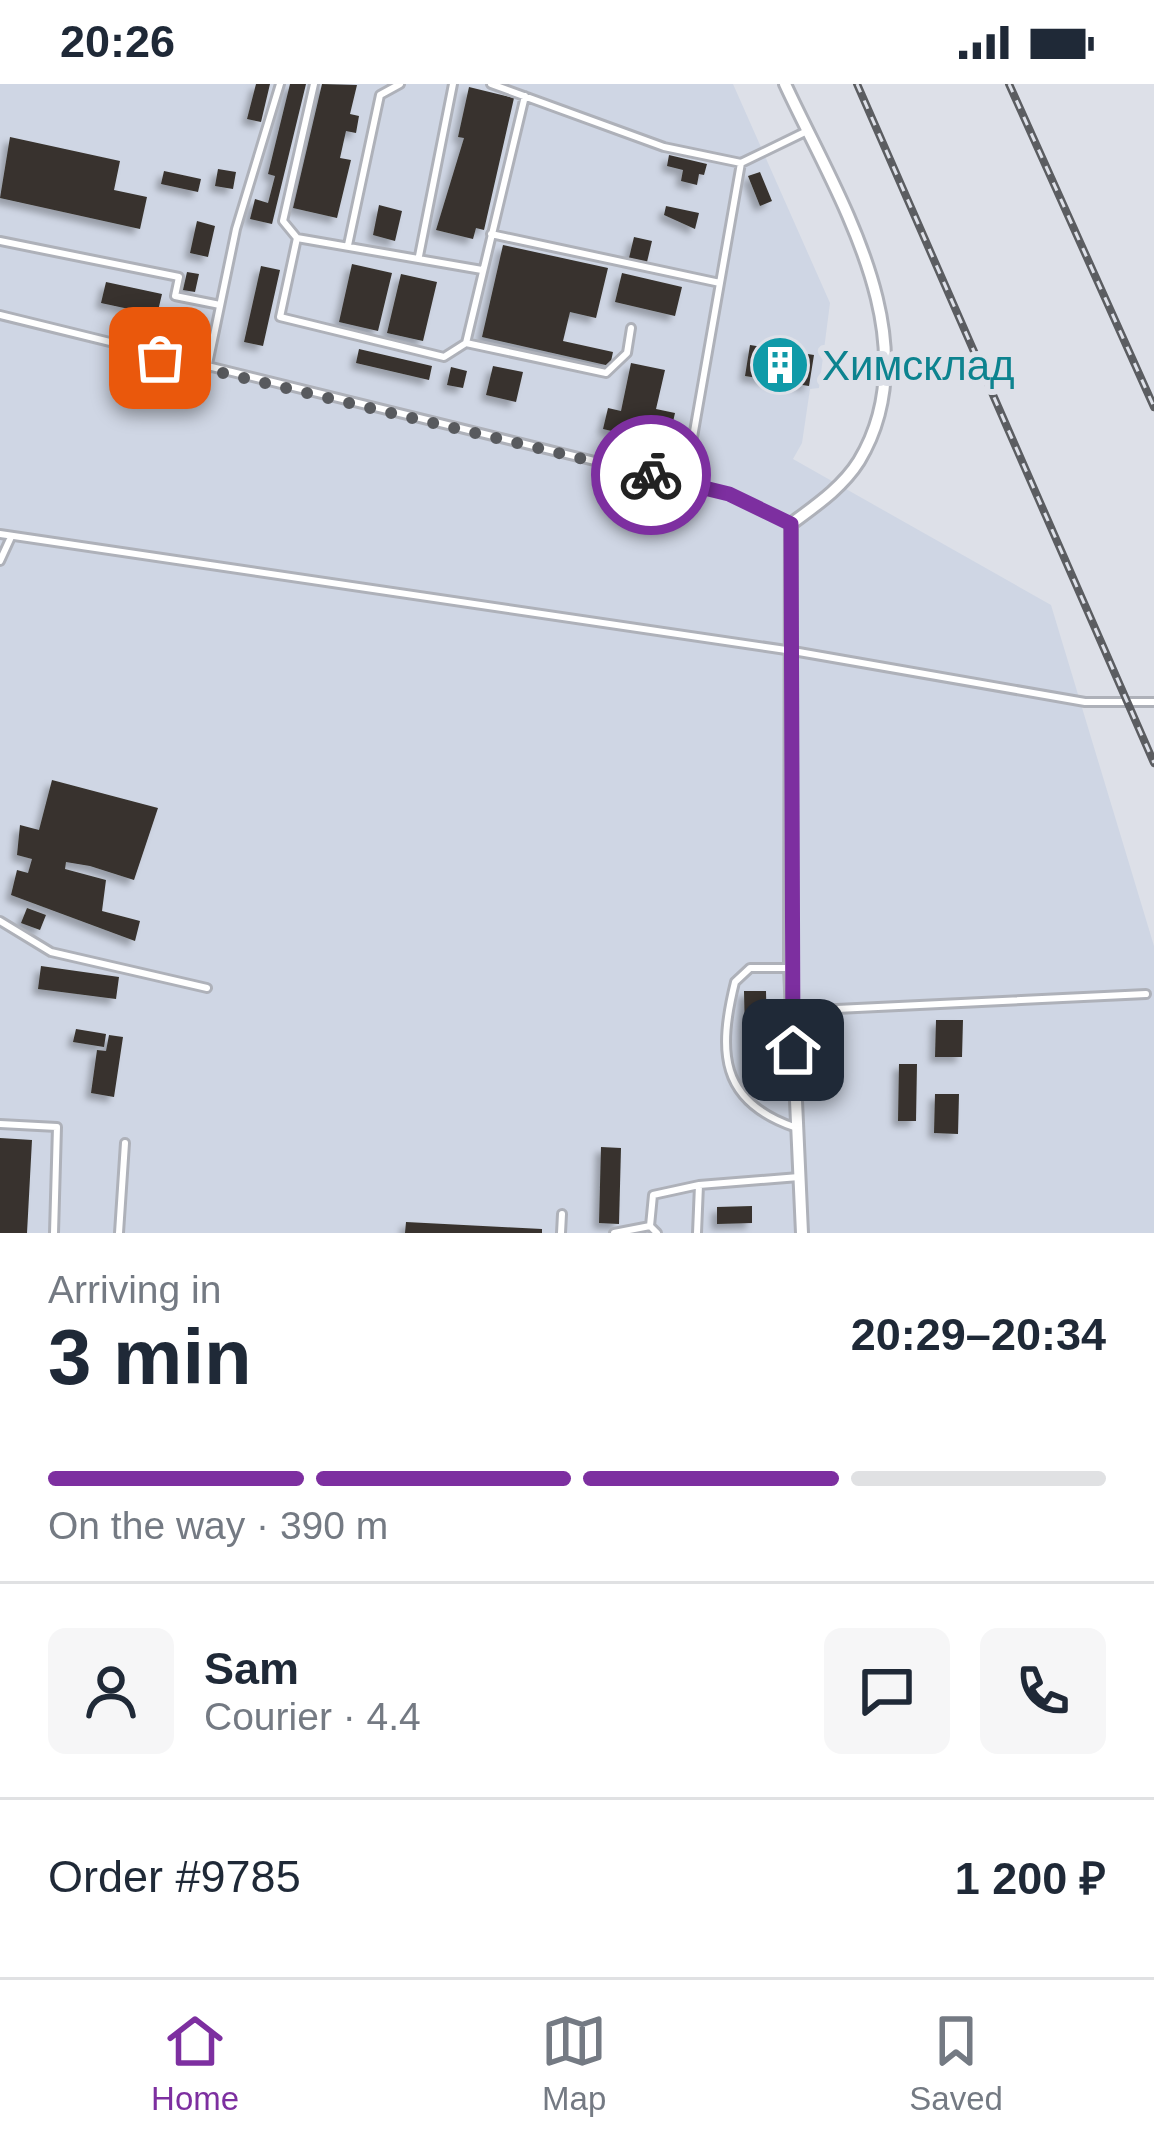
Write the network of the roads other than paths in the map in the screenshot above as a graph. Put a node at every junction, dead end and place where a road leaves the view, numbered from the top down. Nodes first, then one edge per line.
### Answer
1 (280, 84) edge
2 (314, 84) edge
3 (400, 84) edge
4 (491, 84) edge
5 (785, 84) edge
6 (450, 85) edge
7 (525, 96) junction
8 (807, 131) junction
9 (741, 164) junction
10 (491, 234) junction
11 (297, 238) junction
12 (0, 241) edge
13 (348, 245) junction
14 (419, 256) junction
15 (482, 269) junction
16 (720, 283) junction
17 (220, 305) junction
18 (0, 315) edge
19 (631, 328) dead end
20 (466, 343) junction
21 (207, 369) junction
22 (685, 483) junction
23 (791, 524) junction
24 (0, 534) edge
25 (11, 536) junction
26 (0, 561) edge
27 (793, 651) junction
28 (1154, 703) edge
29 (0, 921) edge
30 (790, 968) junction
31 (207, 988) dead end
32 (1146, 994) dead end
33 (791, 1011) junction
34 (0, 1124) edge
35 (797, 1128) junction
36 (124, 1143) dead end
37 (799, 1177) junction
38 (699, 1184) junction
39 (562, 1214) dead end
40 (653, 1229) edge
41 (54, 1233) edge
42 (119, 1233) edge
43 (561, 1233) edge
44 (614, 1233) edge
45 (697, 1233) edge
46 (802, 1233) edge

1 - 17 lane
2 - 11 lane
3 - 13 lane
4 - 7 lane
5 - 8 street
6 - 14 lane
7 - 9 lane
7 - 10 lane
8 - 9 lane
8 - 23 street
9 - 16 lane
10 - 15 lane
10 - 16 lane
11 - 13 lane
11 - 20 lane
12 - 17 lane
13 - 14 lane
14 - 15 lane
15 - 20 lane
16 - 22 lane
17 - 21 lane
18 - 21 lane
19 - 20 lane
21 - 22 lane
22 - 23 lane
23 - 27 street
24 - 25 lane
25 - 26 lane
25 - 27 lane
27 - 28 lane
27 - 30 street
29 - 31 lane
30 - 33 street
30 - 35 lane
32 - 33 lane
33 - 35 street
34 - 41 lane
35 - 37 street
36 - 42 lane
37 - 38 lane
37 - 46 street
38 - 40 lane
38 - 45 lane
39 - 43 lane
40 - 44 lane

